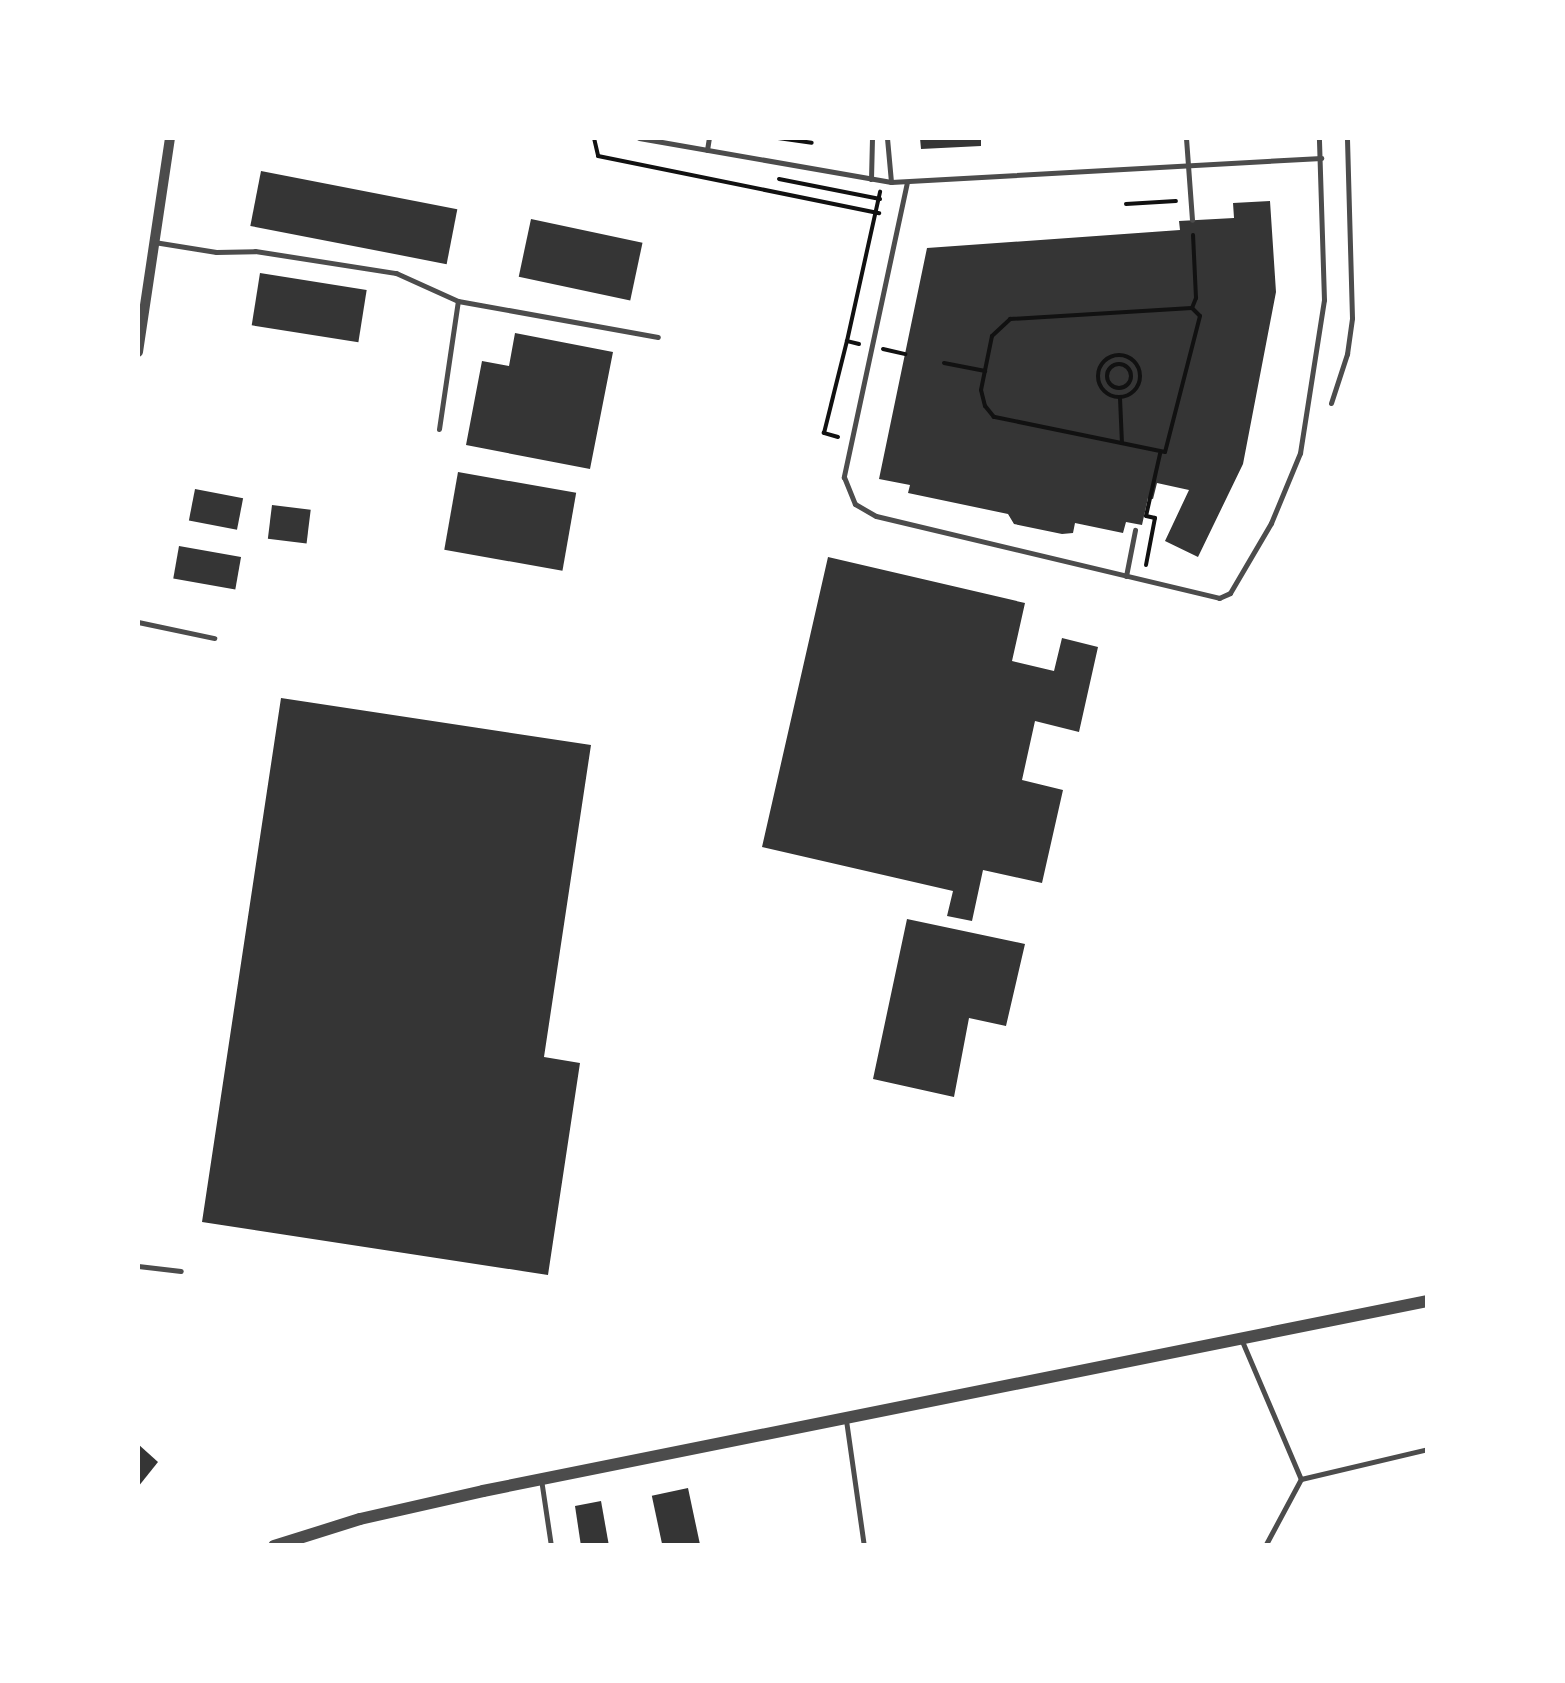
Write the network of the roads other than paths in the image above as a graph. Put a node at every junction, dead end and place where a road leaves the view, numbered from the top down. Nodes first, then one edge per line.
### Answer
1 (170, 138) edge
2 (639, 138) edge
3 (709, 138) edge
4 (872, 138) edge
5 (887, 138) edge
6 (1186, 138) edge
7 (1319, 138) edge
8 (1347, 138) edge
9 (707, 150) junction
10 (1321, 158) junction
11 (872, 180) junction
12 (891, 182) junction
13 (907, 182) junction
14 (1192, 220) road end
15 (154, 242) junction
16 (458, 301) junction
17 (658, 337) dead end
18 (138, 352) edge
19 (1331, 403) dead end
20 (439, 429) dead end
21 (1135, 530) dead end
22 (1126, 576) junction
23 (138, 622) edge
24 (214, 638) dead end
25 (138, 1266) edge
26 (181, 1271) dead end
27 (1428, 1301) edge
28 (1242, 1341) junction
29 (846, 1420) junction
30 (1428, 1450) edge
31 (541, 1479) junction
32 (1301, 1480) junction
33 (274, 1546) edge
34 (551, 1546) edge
35 (864, 1546) edge
36 (1265, 1546) edge

1 - 15 street
2 - 9 lane
3 - 9 lane
4 - 11 lane
5 - 12 lane
6 - 14 lane
7 - 10 lane
8 - 19 lane
9 - 11 lane
10 - 13 lane
10 - 22 lane
11 - 12 lane
12 - 13 lane
13 - 22 lane
15 - 16 lane
15 - 18 street
16 - 17 lane
16 - 20 lane
21 - 22 lane
23 - 24 lane
25 - 26 lane
27 - 28 street
28 - 29 street
28 - 32 lane
29 - 31 street
29 - 35 lane
30 - 32 lane
31 - 33 street
31 - 34 lane
32 - 36 lane

